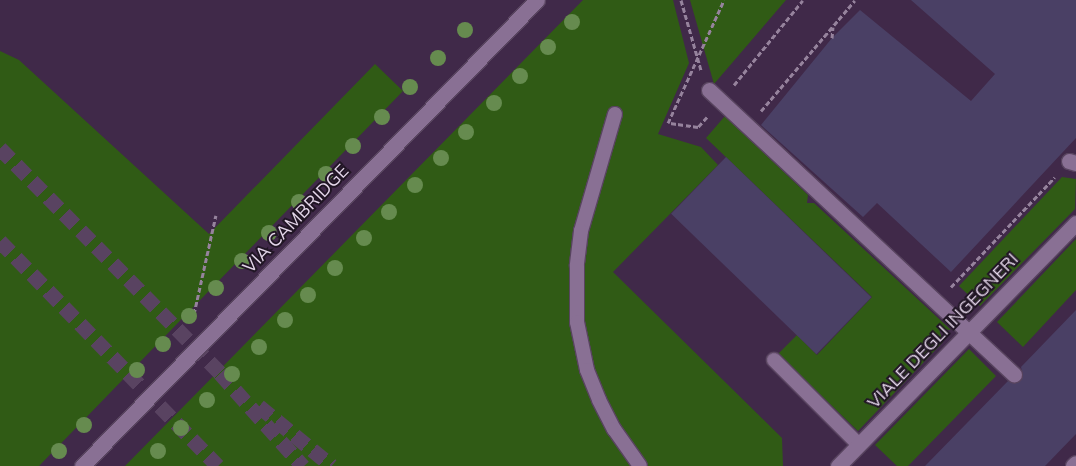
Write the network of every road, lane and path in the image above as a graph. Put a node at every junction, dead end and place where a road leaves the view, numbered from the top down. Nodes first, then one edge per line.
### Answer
1 (537, 0) edge
2 (681, 0) edge
3 (803, 0) edge
4 (856, 0) edge
5 (833, 26) junction
6 (832, 38) dead end
7 (708, 90) joint
8 (721, 101) junction
9 (615, 114) dead end
10 (758, 115) dead end
11 (1073, 162) edge
12 (216, 216) dead end
13 (1076, 223) edge
14 (935, 303) junction
15 (194, 314) dead end
16 (969, 331) junction
17 (774, 360) dead end
18 (1014, 374) dead end
19 (859, 445) junction
20 (1076, 463) edge
21 (82, 466) edge
22 (640, 466) edge
23 (838, 466) edge
24 (1073, 466) edge

1 - 21 street, VIA CAMBRIDGE
2 - 7 path
3 - 8 path
4 - 5 path
5 - 6 path
5 - 10 path
7 - 8 street
8 - 14 street
9 - 22 lane
11 - 14 path
12 - 15 path
13 - 16 street, VIALE DEGLI INGEGNERI
14 - 16 street
16 - 18 street
16 - 19 street, VIALE DEGLI INGEGNERI
17 - 19 lane
19 - 23 street, VIALE DEGLI INGEGNERI
20 - 24 lane

